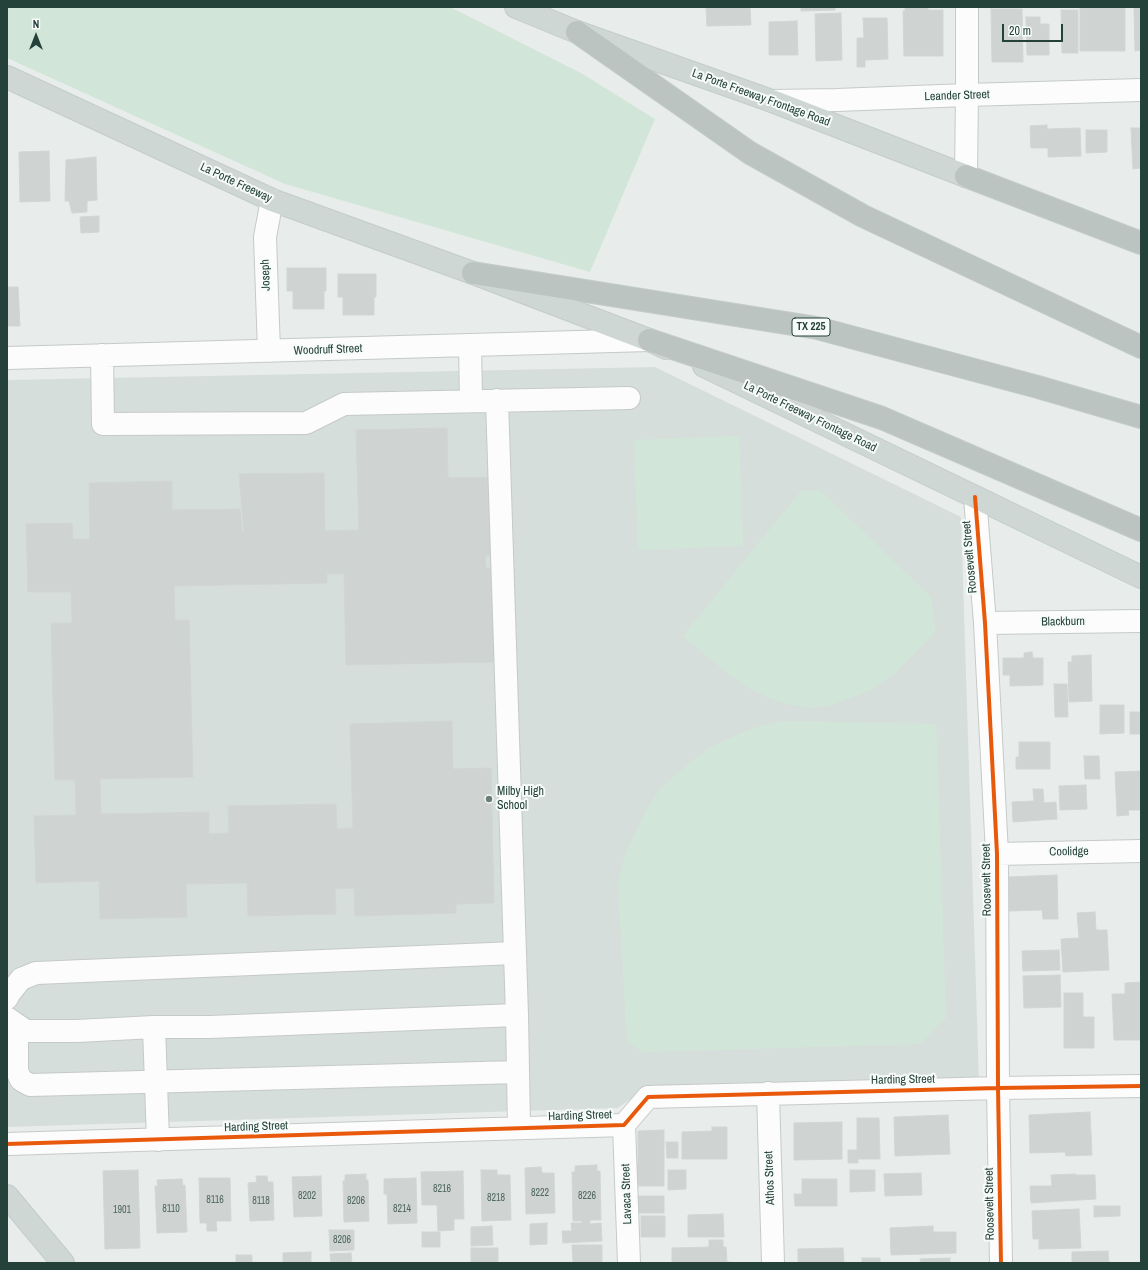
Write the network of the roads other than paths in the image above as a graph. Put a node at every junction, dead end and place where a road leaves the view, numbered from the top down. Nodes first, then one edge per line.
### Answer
1 (516, 7) edge
2 (967, 7) edge
3 (577, 32) junction
4 (7, 77) edge
5 (1141, 90) edge
6 (967, 95) junction
7 (772, 101) junction
8 (966, 176) junction
9 (272, 200) junction
10 (1141, 243) edge
11 (473, 273) junction
12 (649, 340) junction
13 (470, 345) junction
14 (1141, 347) edge
15 (269, 351) junction
16 (102, 355) junction
17 (7, 358) edge
18 (629, 398) dead end
19 (497, 400) junction
20 (471, 401) junction
21 (1141, 417) edge
22 (975, 497) junction
23 (1141, 530) edge
24 (1141, 577) edge
25 (1141, 621) edge
26 (985, 624) junction
27 (1141, 851) edge
28 (997, 854) junction
29 (515, 953) junction
30 (7, 998) edge
31 (517, 1015) junction
32 (12, 1022) edge
33 (154, 1026) junction
34 (518, 1072) junction
35 (156, 1082) junction
36 (1141, 1086) edge
37 (998, 1088) junction
38 (768, 1093) junction
39 (624, 1125) junction
40 (519, 1128) junction
41 (158, 1140) junction
42 (7, 1144) edge
43 (7, 1196) edge
44 (63, 1263) edge
45 (629, 1263) edge
46 (773, 1263) edge
47 (1001, 1263) edge

1 - 3 main road
2 - 6 street
3 - 7 main road, La Porte Freeway Frontage Road
3 - 14 highway
4 - 9 main road, La Porte Freeway
5 - 6 street, Leander Street
6 - 7 street, Leander Street
6 - 8 street
7 - 8 main road, La Porte Freeway Frontage Road
8 - 10 highway
9 - 11 main road, La Porte Freeway
9 - 15 street, Joseph
11 - 12 main road, La Porte Freeway Frontage Road
11 - 21 highway, TX 225
12 - 13 street, Woodruff Street
12 - 22 main road, La Porte Freeway Frontage Road
12 - 23 highway
13 - 15 street, Woodruff Street
13 - 20 street
15 - 16 street, Woodruff Street
16 - 17 street, Woodruff Street
16 - 20 street
18 - 19 street
19 - 20 street
19 - 29 street
22 - 24 main road, La Porte Freeway Frontage Road
22 - 26 street, Roosevelt Street
25 - 26 street, Blackburn
26 - 28 street, Roosevelt Street
27 - 28 street, Coolidge
28 - 37 street, Roosevelt Street
29 - 30 street
29 - 31 street
31 - 33 street
31 - 34 street
32 - 33 street
32 - 35 street
33 - 35 street
34 - 35 street
34 - 40 street
35 - 41 street
36 - 37 street, Harding Street
37 - 38 street, Harding Street
37 - 47 street, Roosevelt Street
38 - 39 street, Harding Street
38 - 46 street, Athos Street
39 - 40 street, Harding Street
39 - 45 street, Lavaca Street
40 - 41 street, Harding Street
41 - 42 street, Harding Street
43 - 44 main road

